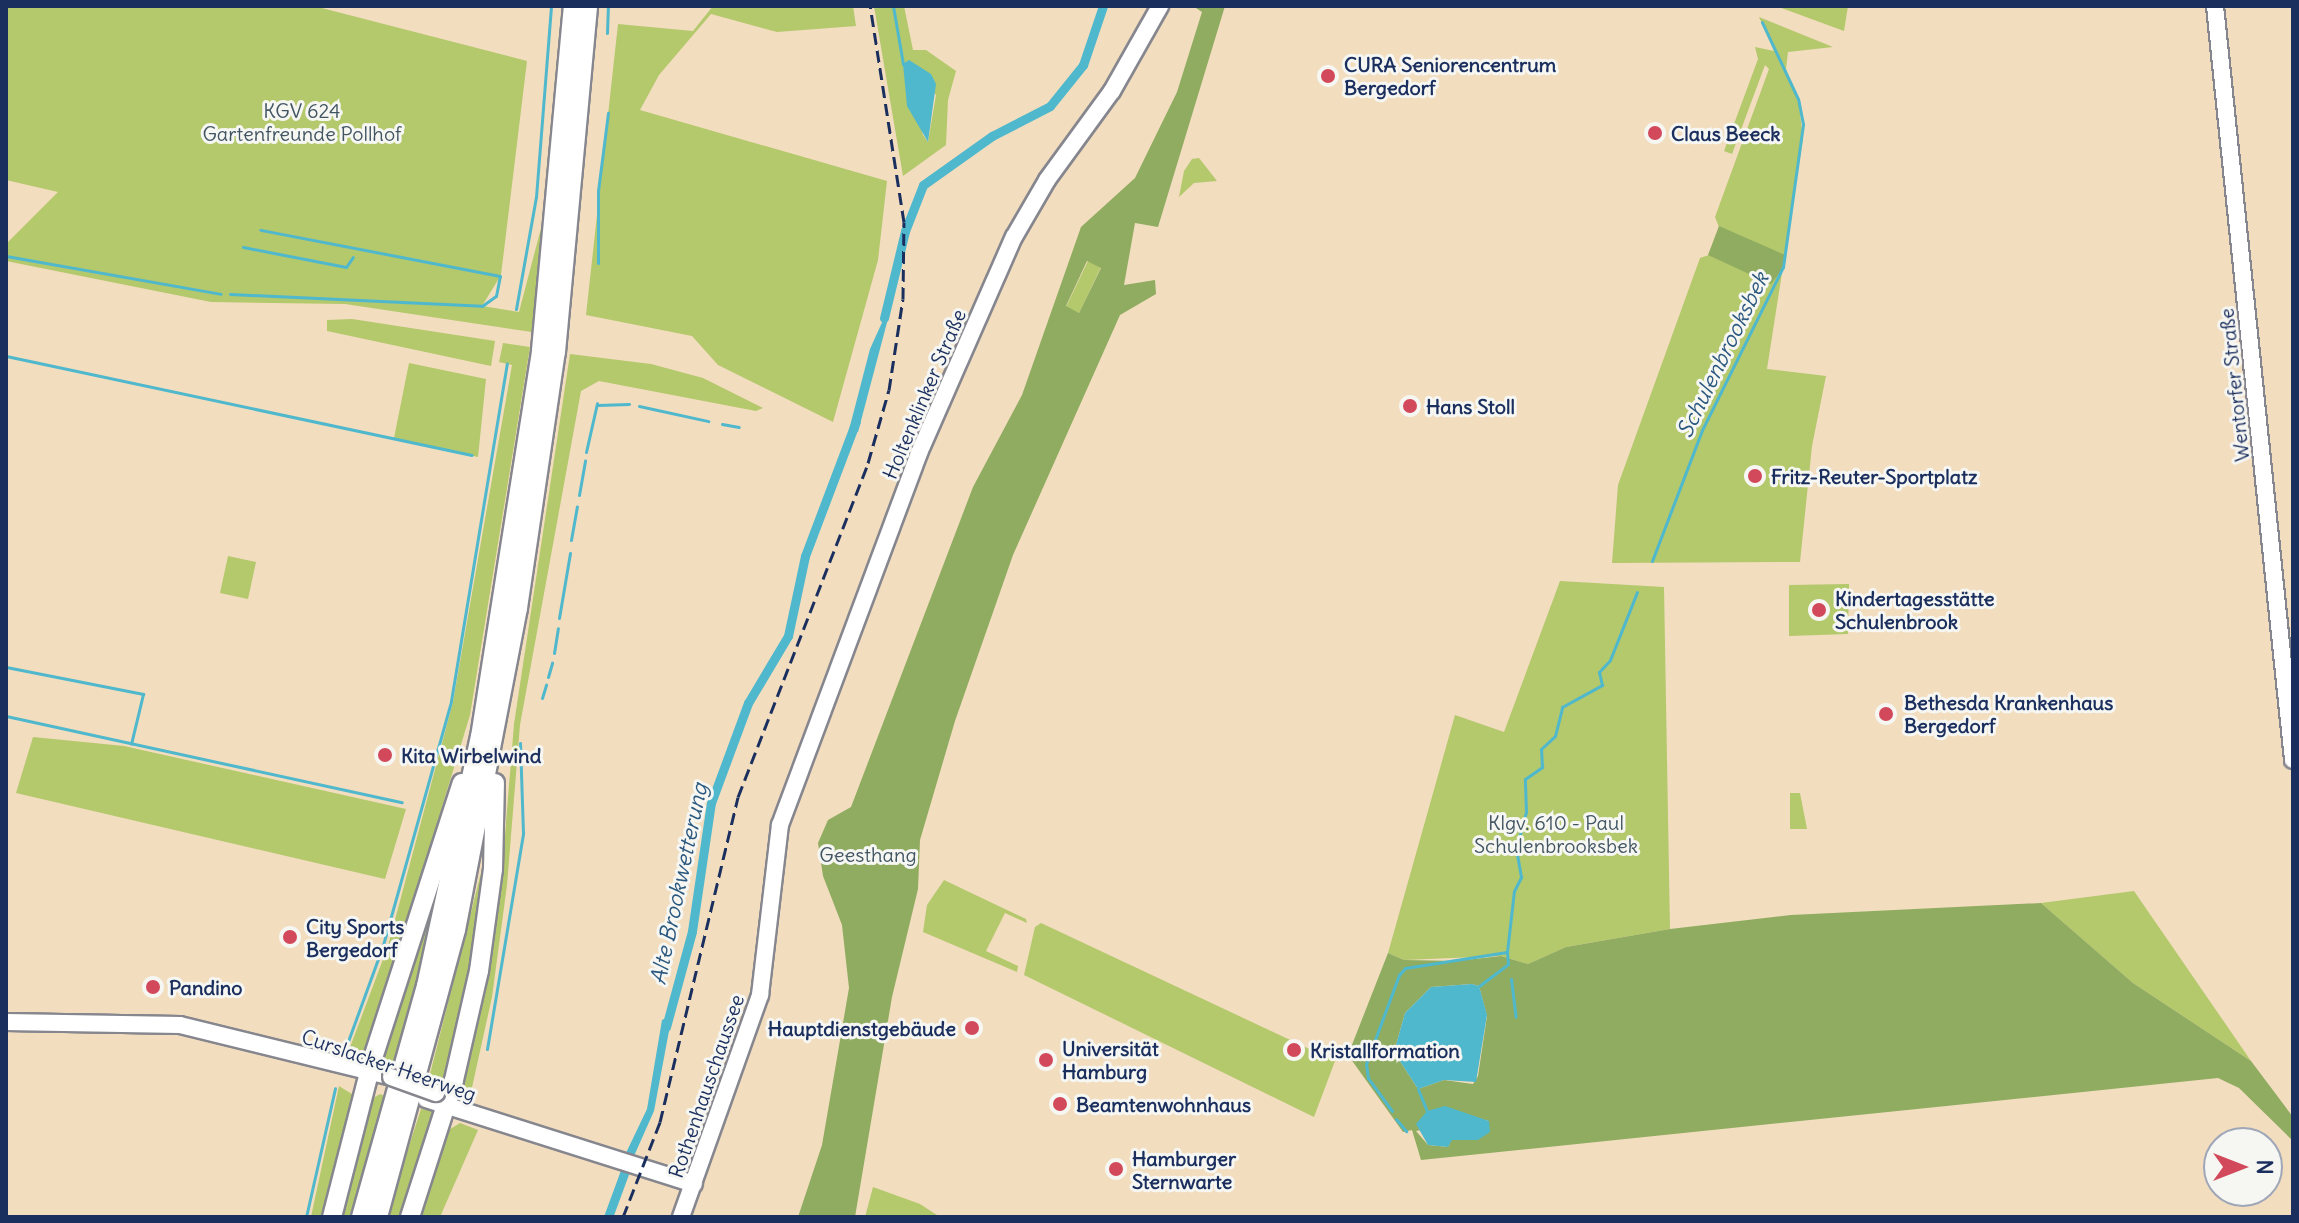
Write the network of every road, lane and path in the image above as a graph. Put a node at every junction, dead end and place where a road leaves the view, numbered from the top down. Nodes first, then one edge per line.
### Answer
1 (573, 6) edge
2 (588, 6) edge
3 (1160, 6) edge
4 (2215, 6) edge
5 (488, 738) junction
6 (2293, 760) edge
7 (780, 825) joint
8 (6, 1022) edge
9 (380, 1077) junction
10 (438, 1100) junction
11 (694, 1184) junction
12 (332, 1217) edge
13 (361, 1217) edge
14 (378, 1217) edge
15 (410, 1217) edge
16 (681, 1217) edge

1 - 5 highway
2 - 5 highway
3 - 7 main road, Holtenklinker Straße
4 - 6 main road, Wentorfer Straße
5 - 9 highway
5 - 10 highway
5 - 13 highway
5 - 14 highway
7 - 11 main road, Rothenhauschaussee
8 - 9 main road, Curslacker Heerweg
9 - 10 main road, Curslacker Heerweg, bridge
9 - 12 highway
10 - 11 main road, Curslacker Heerweg
10 - 15 highway
11 - 16 main road, Rothenhauschaussee

